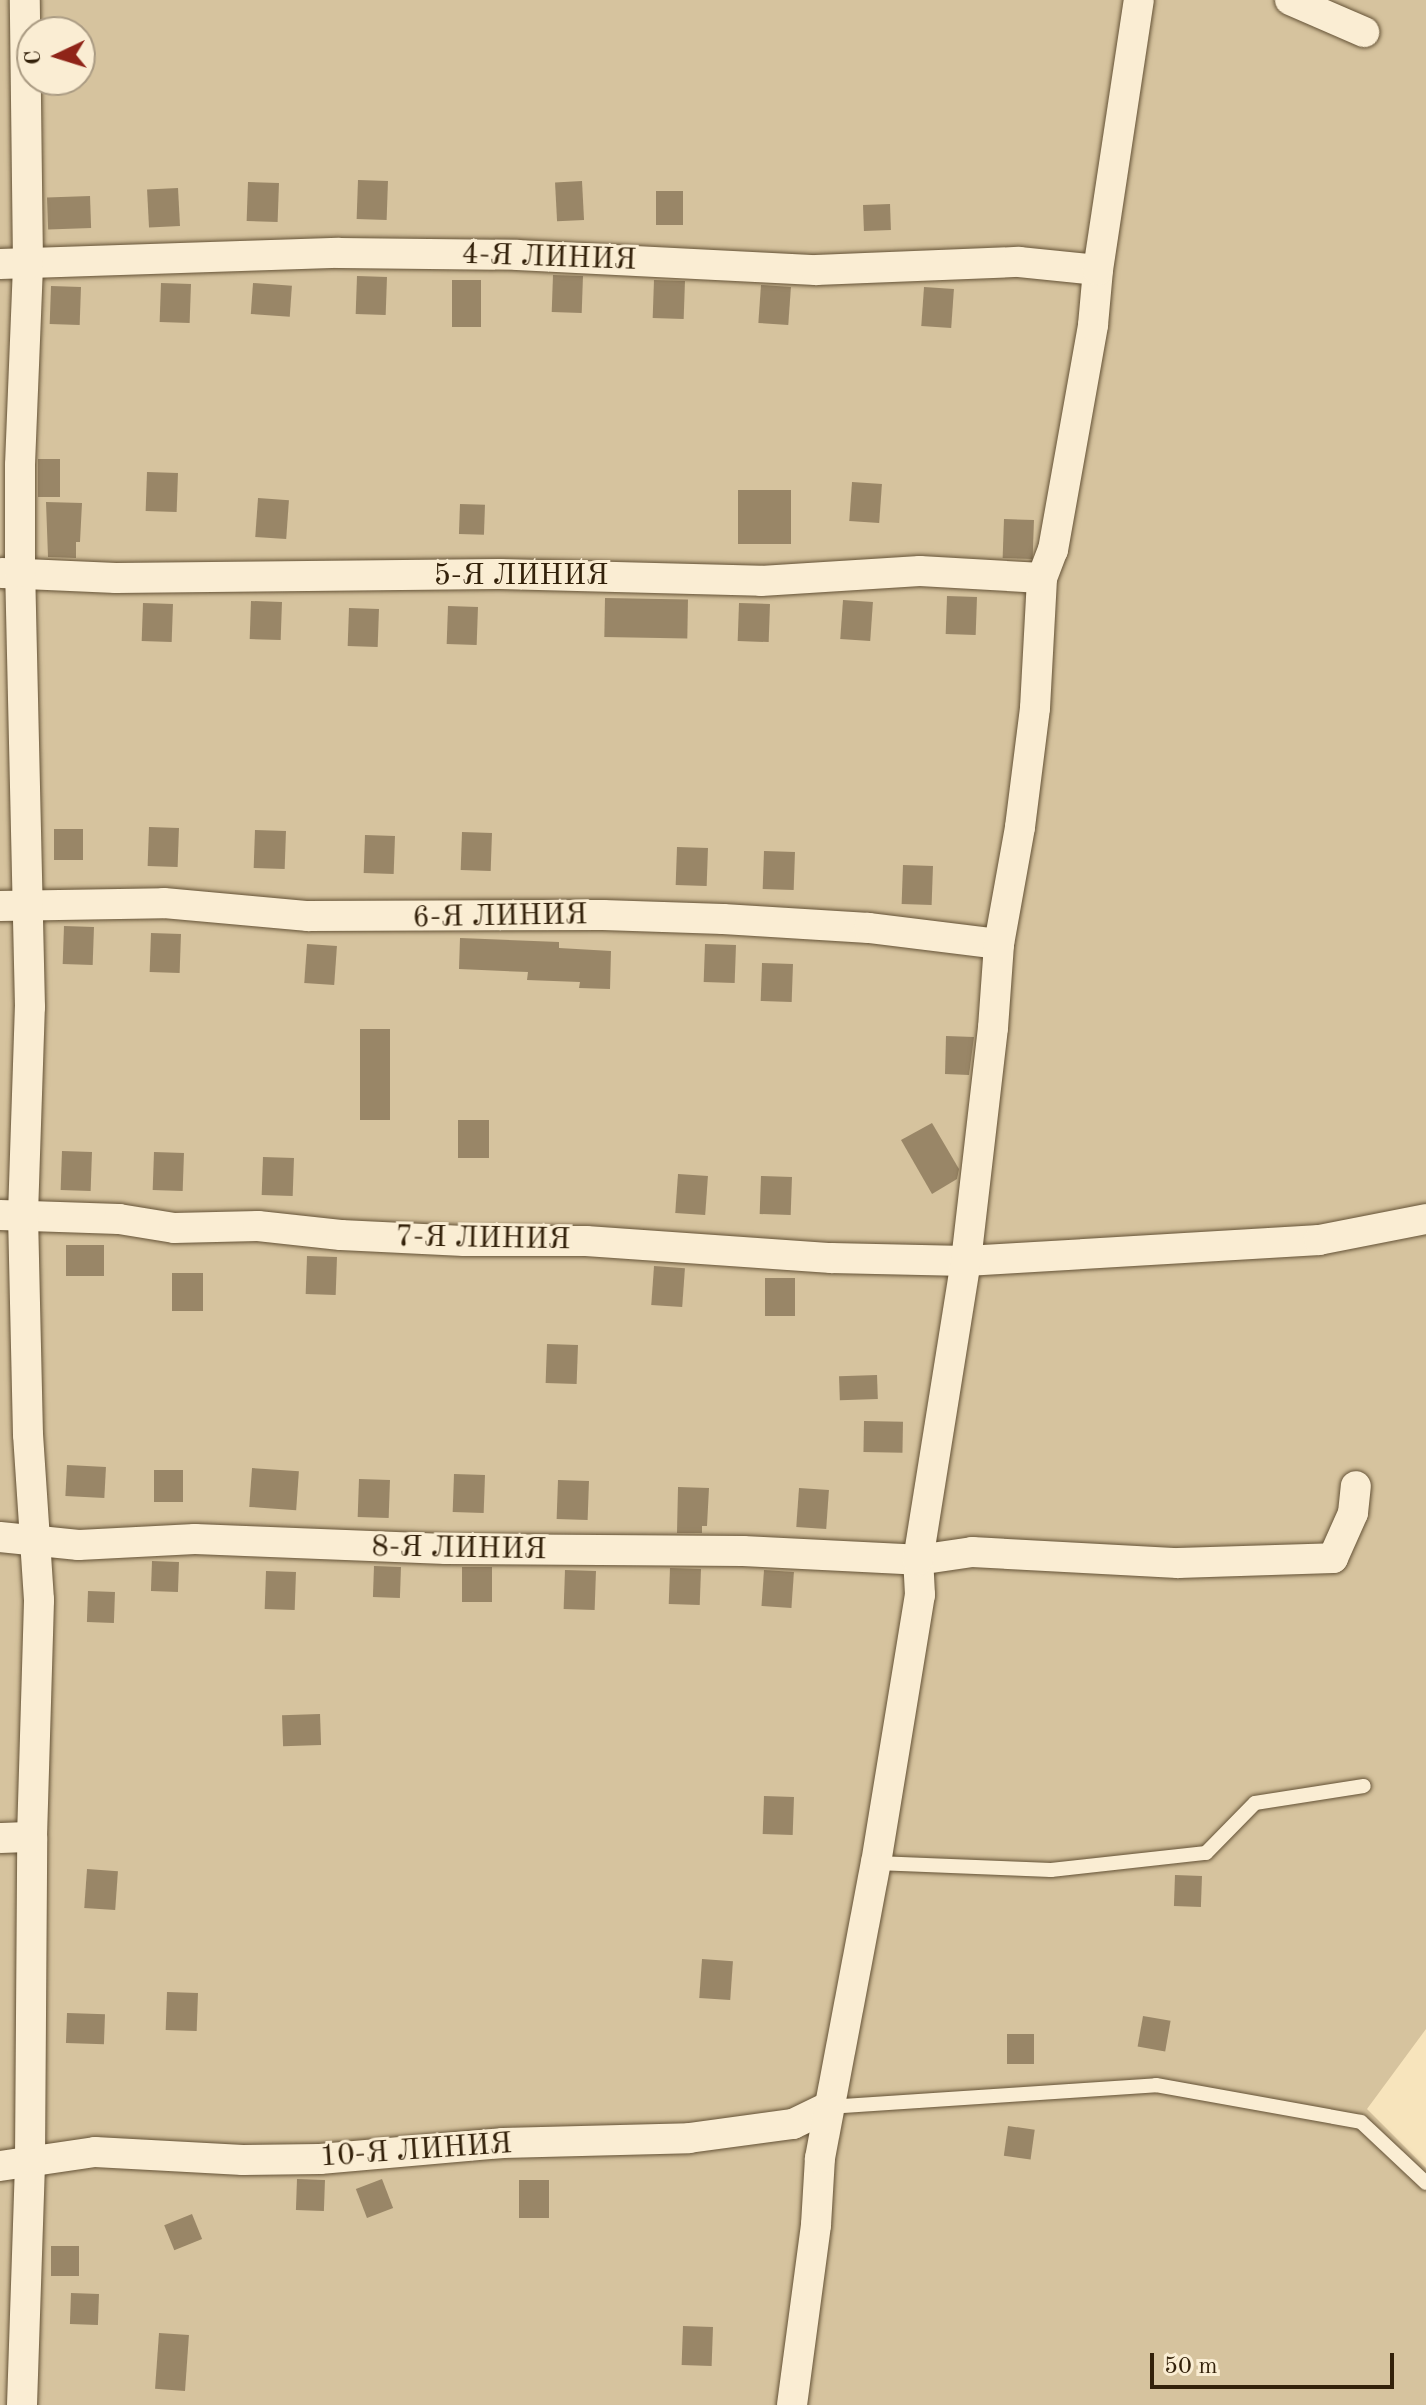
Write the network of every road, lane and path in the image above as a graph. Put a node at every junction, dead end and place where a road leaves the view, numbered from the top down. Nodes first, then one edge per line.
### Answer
1 (25, 0) edge
2 (1139, 0) edge
3 (1290, 0) edge
4 (1364, 32) dead end
5 (14, 264) edge
6 (1098, 270) junction
7 (10, 573) edge
8 (1042, 578) junction
9 (14, 906) edge
10 (999, 944) junction
11 (12, 1215) edge
12 (1426, 1219) edge
13 (966, 1261) junction
14 (1356, 1486) dead end
15 (0, 1537) edge
16 (32, 1538) junction
17 (918, 1560) junction
18 (1364, 1786) dead end
19 (32, 1837) junction
20 (0, 1838) edge
21 (876, 1863) junction
22 (828, 2107) junction
23 (30, 2160) junction
24 (0, 2166) edge
25 (1426, 2183) edge
26 (22, 2405) edge
27 (792, 2405) edge

1 - 5 street
2 - 6 street
3 - 4 street
5 - 6 street, 4-Я ЛИНИЯ
5 - 7 street
6 - 8 street
7 - 8 street, 5-Я ЛИНИЯ
7 - 9 street
8 - 10 street
9 - 10 street, 6-Я ЛИНИЯ
9 - 11 street
10 - 13 street
11 - 13 street, 7-Я ЛИНИЯ
11 - 16 street
12 - 13 street, 7-Я ЛИНИЯ
13 - 17 street
14 - 17 street, 8-Я ЛИНИЯ
15 - 16 street, 8-Я ЛИНИЯ
16 - 17 street, 8-Я ЛИНИЯ
16 - 19 street
17 - 21 street
18 - 21 lane
19 - 20 street
19 - 23 street
21 - 22 street
22 - 23 street, 10-Я ЛИНИЯ
22 - 25 lane
22 - 27 street
23 - 24 street, 10-Я ЛИНИЯ
23 - 26 street

